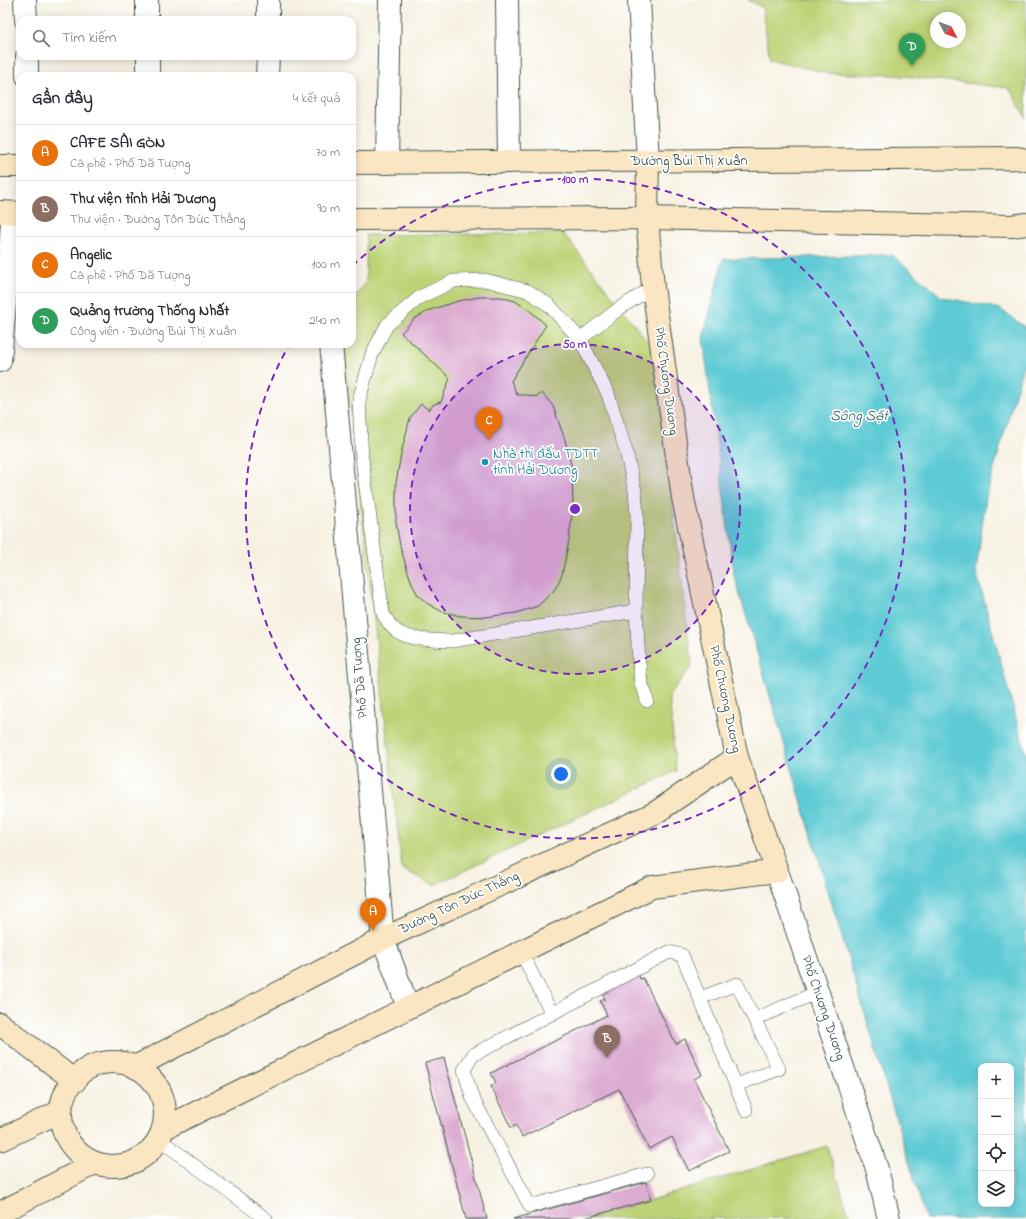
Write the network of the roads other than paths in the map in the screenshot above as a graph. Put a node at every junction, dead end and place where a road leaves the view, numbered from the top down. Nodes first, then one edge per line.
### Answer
1 (25, 0) edge
2 (147, 0) edge
3 (268, 0) edge
4 (390, 0) edge
5 (507, 0) edge
6 (639, 0) edge
7 (26, 16) edge
8 (148, 16) edge
9 (268, 16) edge
10 (26, 60) edge
11 (148, 60) edge
12 (268, 60) edge
13 (27, 72) edge
14 (148, 72) edge
15 (267, 72) edge
16 (1026, 160) edge
17 (648, 161) junction
18 (509, 162) junction
19 (356, 163) edge
20 (388, 163) junction
21 (0, 166) edge
22 (16, 166) edge
23 (11, 213) edge
24 (647, 218) junction
25 (356, 219) edge
26 (1026, 224) edge
27 (653, 286) junction
28 (580, 339) junction
29 (332, 348) edge
30 (0, 361) edge
31 (636, 611) junction
32 (647, 701) dead end
33 (737, 757) junction
34 (777, 871) junction
35 (383, 939) junction
36 (521, 952) junction
37 (818, 992) junction
38 (700, 998) junction
39 (408, 1007) junction
40 (552, 1014) junction
41 (755, 1019) junction
42 (0, 1024) edge
43 (135, 1067) junction
44 (75, 1080) junction
45 (736, 1085) junction
46 (746, 1110) dead end
47 (61, 1111) junction
48 (161, 1134) junction
49 (0, 1140) edge
50 (96, 1162) junction
51 (647, 1174) dead end
52 (0, 1213) edge
53 (266, 1219) edge
54 (889, 1219) edge

1 - 7 street
2 - 8 street
3 - 9 street
4 - 20 street
5 - 18 street
6 - 17 street
10 - 13 street
11 - 14 street
12 - 15 street
16 - 17 street, Đường Bùi Thị Xuân
17 - 18 street, Đường Bùi Thị Xuân
17 - 24 street, Phố Chương Dương
18 - 20 street, Đường Bùi Thị Xuân
19 - 20 street, Đường Bùi Thị Xuân
21 - 22 street
23 - 30 street
24 - 25 street
24 - 26 street
24 - 27 street, Phố Chương Dương
27 - 28 lane
27 - 33 street, Phố Chương Dương
28 - 31 lane
28 - 31 lane
29 - 35 street, Phố Dã Tượng
31 - 32 lane
33 - 34 street, Phố Chương Dương
33 - 35 street, Đường Tôn Đức Thắng
34 - 36 street
34 - 37 street, Phố Chương Dương
35 - 39 street, Phố Dã Tượng
35 - 43 street, Đường Tôn Đức Thắng
36 - 39 street
36 - 40 lane
37 - 41 lane
37 - 54 street, Phố Chương Dương
38 - 40 lane
38 - 41 lane
38 - 45 lane
39 - 48 street
40 - 51 lane
41 - 45 lane
42 - 44 street
43 - 44 street
43 - 48 street
44 - 47 street
45 - 46 lane
47 - 49 street
47 - 50 street
48 - 50 street
48 - 53 lane
50 - 52 street

